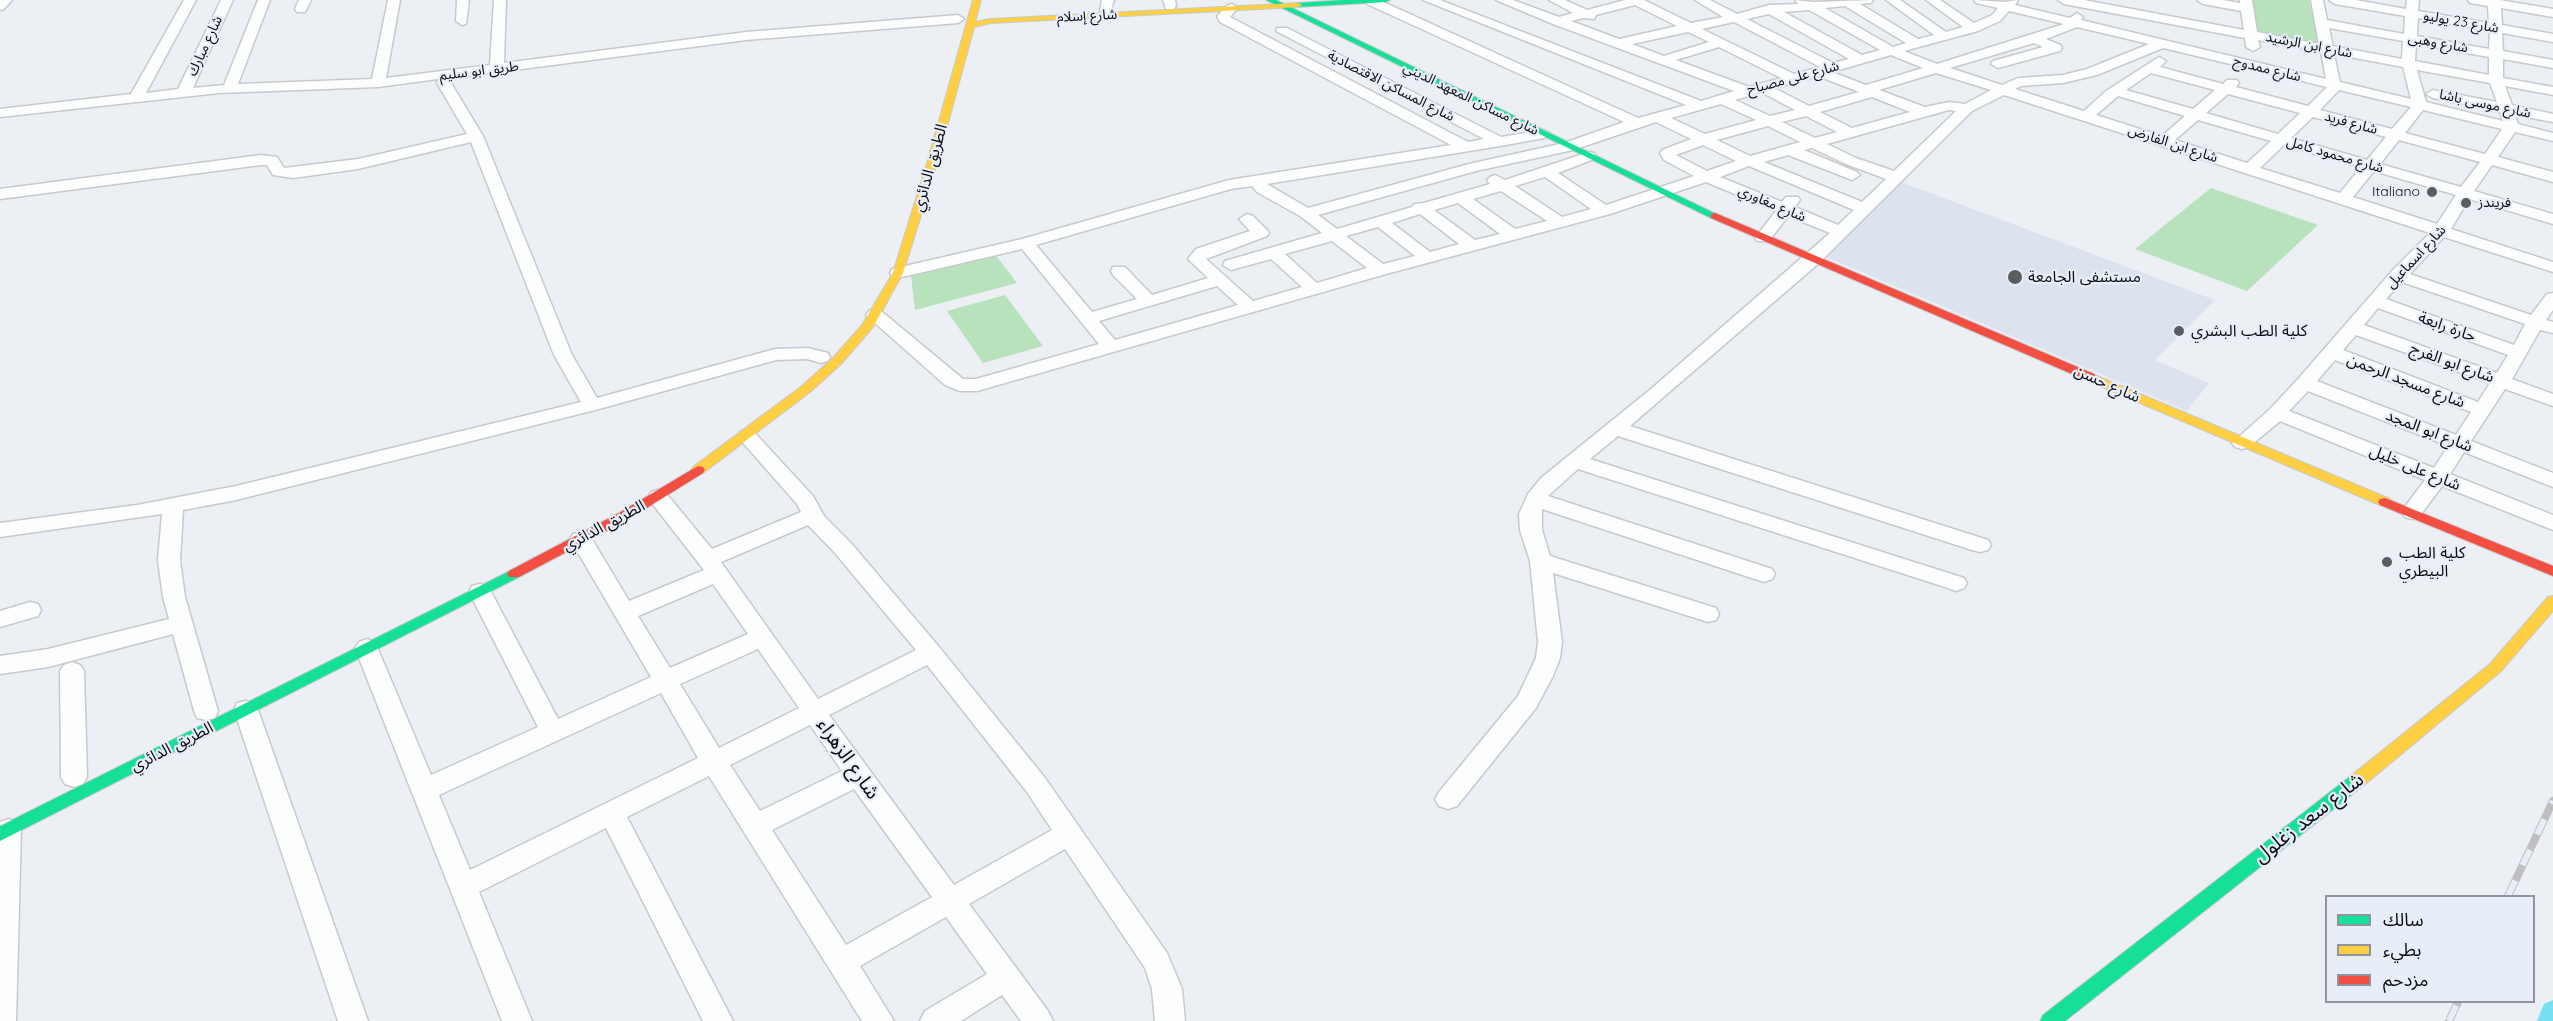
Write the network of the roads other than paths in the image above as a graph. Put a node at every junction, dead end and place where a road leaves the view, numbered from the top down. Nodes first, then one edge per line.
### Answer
1 (6, 0) edge
2 (190, 0) edge
3 (227, 0) edge
4 (264, 0) edge
5 (394, 0) edge
6 (463, 0) edge
7 (500, 0) edge
8 (964, 0) edge
9 (977, 0) edge
10 (1386, 0) edge
11 (1429, 0) edge
12 (1502, 0) edge
13 (1555, 0) edge
14 (1701, 0) edge
15 (1753, 0) edge
16 (1867, 0) edge
17 (1892, 0) edge
18 (1932, 0) edge
19 (1980, 0) edge
20 (2064, 0) edge
21 (2159, 0) edge
22 (2203, 0) edge
23 (2317, 0) edge
24 (2335, 0) edge
25 (2474, 0) edge
26 (2536, 0) edge
27 (1371, 1) edge
28 (1635, 1) edge
29 (1846, 1) edge
30 (1276, 2) edge
31 (2084, 2) edge
32 (2494, 2) edge
33 (1169, 3) edge
34 (1238, 3) edge
35 (1805, 3) edge
36 (2009, 3) edge
37 (2247, 4) edge
38 (1107, 5) edge
39 (0, 6) edge
40 (2413, 7) edge
41 (1650, 8) junction
42 (2553, 8) edge
43 (1772, 10) junction
44 (2553, 13) edge
45 (1584, 14) junction
46 (2152, 16) junction
47 (1736, 18) junction
48 (998, 19) junction
49 (1379, 20) dead end
50 (462, 21) dead end
51 (1557, 21) junction
52 (964, 22) junction
53 (1601, 22) junction
54 (2075, 22) junction
55 (2007, 23) junction
56 (2322, 23) junction
57 (1324, 28) junction
58 (1579, 28) junction
59 (1690, 28) junction
60 (2496, 28) junction
61 (1970, 29) junction
62 (1282, 30) dead end
63 (2251, 34) junction
64 (1296, 37) junction
65 (1938, 38) junction
66 (2036, 38) junction
67 (2143, 38) junction
68 (2410, 38) junction
69 (2553, 38) edge
70 (1352, 41) junction
71 (1618, 43) junction
72 (1720, 43) junction
73 (2163, 43) junction
74 (1917, 44) junction
75 (2006, 47) junction
76 (2179, 47) junction
77 (2328, 49) junction
78 (1321, 50) junction
79 (1891, 51) junction
80 (2496, 54) junction
81 (1379, 55) junction
82 (1976, 56) junction
83 (1296, 57) junction
84 (1664, 60) junction
85 (1860, 60) junction
86 (1349, 64) junction
87 (1998, 64) junction
88 (2409, 64) junction
89 (2553, 64) edge
90 (2253, 65) junction
91 (1936, 68) junction
92 (2149, 68) junction
93 (497, 69) junction
94 (1408, 69) junction
95 (1826, 70) junction
96 (1373, 77) junction
97 (1793, 79) junction
98 (2063, 79) junction
99 (446, 80) junction
100 (945, 80) junction
101 (2027, 80) junction
102 (2496, 80) junction
103 (378, 82) junction
104 (1342, 82) junction
105 (1441, 85) junction
106 (2334, 86) junction
107 (1393, 87) junction
108 (1761, 87) junction
109 (230, 88) junction
110 (2224, 88) junction
111 (2002, 89) junction
112 (2417, 90) junction
113 (1746, 91) junction
114 (1869, 91) junction
115 (2553, 91) edge
116 (184, 92) junction
117 (2114, 92) junction
118 (1369, 96) junction
119 (1410, 96) junction
120 (137, 97) junction
121 (1721, 98) junction
122 (1471, 100) junction
123 (1838, 102) junction
124 (1424, 103) junction
125 (2420, 105) junction
126 (1695, 106) junction
127 (1967, 108) junction
128 (2505, 109) junction
129 (1807, 110) junction
130 (1399, 111) junction
131 (1441, 111) junction
132 (0, 112) edge
133 (1924, 112) junction
134 (2310, 112) junction
135 (2195, 114) junction
136 (1504, 115) junction
137 (2087, 116) junction
138 (1659, 118) junction
139 (2553, 118) edge
140 (1456, 119) junction
141 (0, 121) edge
142 (1770, 121) junction
143 (1888, 122) junction
144 (1637, 123) junction
145 (1472, 127) junction
146 (2511, 127) junction
147 (1432, 128) junction
148 (1617, 129) junction
149 (1737, 130) junction
150 (1851, 133) junction
151 (1544, 135) junction
152 (2397, 135) junction
153 (476, 136) junction
154 (2553, 137) edge
155 (1704, 138) junction
156 (2281, 139) junction
157 (2165, 141) junction
158 (1500, 142) junction
159 (1814, 144) junction
160 (1467, 147) junction
161 (1568, 147) junction
162 (1790, 150) junction
163 (1588, 156) junction
164 (2490, 160) junction
165 (1749, 161) junction
166 (2371, 165) junction
167 (1826, 166) junction
168 (1474, 167) junction
169 (2250, 169) junction
170 (1547, 172) junction
171 (1705, 176) junction
172 (2553, 177) edge
173 (1257, 180) junction
174 (1892, 182) junction
175 (1502, 185) junction
176 (1804, 185) junction
177 (1664, 193) junction
178 (2465, 193) junction
179 (0, 194) edge
180 (1460, 197) junction
181 (2343, 199) junction
182 (1420, 207) junction
183 (1864, 208) junction
184 (1785, 209) junction
185 (1604, 211) junction
186 (1306, 213) junction
187 (1247, 219) dead end
188 (2553, 219) edge
189 (1380, 221) junction
190 (1560, 223) junction
191 (1839, 231) junction
192 (2441, 231) junction
193 (1334, 234) junction
194 (1512, 235) junction
195 (1763, 238) junction
196 (1026, 243) junction
197 (1472, 246) junction
198 (1273, 252) junction
199 (1427, 257) junction
200 (1813, 260) junction
201 (1231, 265) dead end
202 (2553, 267) edge
203 (1380, 270) junction
204 (1119, 271) dead end
205 (898, 273) junction
206 (2398, 275) junction
207 (1220, 280) junction
208 (877, 281) dead end
209 (1314, 290) junction
210 (2553, 298) edge
211 (1148, 301) junction
212 (2375, 301) junction
213 (1250, 307) junction
214 (868, 316) junction
215 (1088, 319) junction
216 (850, 324) dead end
217 (2544, 325) edge
218 (2352, 327) junction
219 (851, 345) junction
220 (1111, 347) junction
221 (827, 350) junction
222 (2331, 351) junction
223 (2518, 353) junction
224 (2501, 381) junction
225 (2306, 383) junction
226 (2553, 400) edge
227 (592, 405) junction
228 (2482, 410) junction
229 (2277, 412) junction
230 (1615, 428) junction
231 (747, 436) junction
232 (2242, 443) junction
233 (2459, 443) junction
234 (1575, 461) junction
235 (2438, 477) junction
236 (2553, 480) edge
237 (631, 495) dead end
238 (658, 496) junction
239 (1535, 499) junction
240 (173, 505) junction
241 (2412, 512) junction
242 (812, 515) junction
243 (2553, 523) edge
244 (0, 530) edge
245 (581, 539) junction
246 (536, 545) dead end
247 (1980, 545) dead end
248 (548, 556) junction
249 (1541, 561) junction
250 (713, 566) junction
251 (2553, 571) edge
252 (1764, 574) dead end
253 (1956, 583) dead end
254 (480, 592) junction
255 (2553, 601) edge
256 (30, 610) dead end
257 (625, 612) junction
258 (1708, 614) dead end
259 (0, 619) edge
260 (181, 624) junction
261 (762, 637) junction
262 (367, 648) junction
263 (931, 652) junction
264 (0, 665) edge
265 (72, 671) dead end
266 (666, 681) junction
267 (246, 710) junction
268 (206, 711) dead end
269 (814, 712) junction
270 (553, 732) junction
271 (714, 762) junction
272 (858, 775) junction
273 (74, 777) dead end
274 (424, 790) junction
275 (1448, 799) dead end
276 (611, 813) junction
277 (755, 826) junction
278 (4, 832) edge
279 (1068, 834) junction
280 (463, 887) junction
281 (950, 902) junction
282 (842, 962) junction
283 (1005, 978) junction
284 (1, 1021) edge
285 (353, 1021) edge
286 (517, 1021) edge
287 (718, 1021) edge
288 (879, 1021) edge
289 (935, 1021) edge
290 (1038, 1021) edge
291 (1170, 1021) edge
292 (2050, 1021) edge

1 - 39 street
2 - 120 street
3 - 116 street, شارع مبارك
4 - 109 street
5 - 103 street
6 - 50 street
7 - 93 street
8 - 52 main road, الطريق الدائري
9 - 52 main road, الطريق الدائري
10 - 27 main road, شارع إسلام
11 - 126 street
12 - 51 street
13 - 45 street
14 - 47 street
15 - 43 street
16 - 29 street
17 - 65 street
18 - 61 street
19 - 36 street, شارع ممدوح
20 - 31 street, شارع ابن الرشيد
21 - 46 street
22 - 37 street
23 - 56 street
24 - 40 street, شارع 23 يوليو
25 - 32 street
26 - 42 street
27 - 30 main road, شارع إسلام
27 - 144 street
28 - 41 street
28 - 45 street
29 - 35 street
29 - 74 street
30 - 34 main road, شارع إسلام
30 - 57 main road, شارع مساكن المعهد الديني
31 - 46 street, شارع ابن الرشيد
31 - 54 street
32 - 44 street
32 - 60 street
33 - 34 main road, شارع إسلام
33 - 38 main road, شارع إسلام
34 - 48 main road, شارع إسلام
34 - 83 street
35 - 43 street
35 - 79 street, شارع ابن الفارض
36 - 54 street, شارع ممدوح
36 - 55 street, شارع على مصباح
37 - 63 street
38 - 48 main road, شارع إسلام
40 - 60 street, شارع 23 يوليو
40 - 68 street
41 - 53 street
41 - 59 street
43 - 47 street
43 - 85 street
45 - 51 street
45 - 53 street
46 - 63 street, شارع ابن الرشيد
46 - 67 street
47 - 59 street
47 - 95 street
48 - 52 main road, شارع إسلام
49 - 148 street
51 - 58 street
52 - 93 street, طريق ابو سليم
52 - 99 street, طريق ابو سليم
52 - 100 main road, الطريق الدائري
52 - 100 main road, الطريق الدائري
53 - 58 street
54 - 66 street
54 - 67 street, شارع ممدوح
55 - 61 street, شارع على مصباح
55 - 66 street
56 - 68 street, شارع وهبى
56 - 77 street
57 - 64 street
57 - 70 main road, شارع مساكن المعهد الديني
58 - 71 street
59 - 71 street
59 - 72 street
60 - 69 street, شارع 23 يوليو
60 - 80 street
61 - 65 street, شارع على مصباح
61 - 75 street
62 - 64 street, شارع المساكن الاقتصادية
63 - 77 street, شارع ابن الرشيد
63 - 90 street
64 - 78 street, شارع المساكن الاقتصادية
65 - 74 street, شارع على مصباح
65 - 82 street
66 - 75 street
66 - 87 street
67 - 73 street, شارع ممدوح
68 - 80 street, شارع وهبى
68 - 88 street
70 - 78 street
70 - 81 main road, شارع مساكن المعهد الديني
71 - 84 street
72 - 84 street
72 - 97 street
73 - 76 street, شارع ممدوح
73 - 98 street
74 - 79 street, شارع على مصباح
75 - 82 street
76 - 90 street, شارع ممدوح
76 - 92 street
77 - 88 street, شارع ابن الرشيد
77 - 106 street
78 - 83 street
78 - 86 street, شارع المساكن الاقتصادية
79 - 85 street, شارع على مصباح
79 - 91 street, شارع ابن الفارض
80 - 89 street, شارع وهبى
80 - 102 street
81 - 86 street
81 - 94 main road, شارع مساكن المعهد الديني
82 - 87 street
82 - 91 street
83 - 104 street
84 - 113 street
85 - 95 street, شارع على مصباح
86 - 96 street, شارع المساكن الاقتصادية
87 - 101 street
88 - 102 street, شارع ابن الرشيد
88 - 112 street
90 - 106 street, شارع ممدوح
90 - 110 street
91 - 111 street, شارع ابن الفارض
91 - 114 street
92 - 110 street, شارع فريد
92 - 117 street
93 - 99 street, طريق ابو سليم
94 - 96 street
94 - 105 main road, شارع مساكن المعهد الديني
95 - 97 street, شارع على مصباح
95 - 114 street
96 - 104 street
96 - 107 street, شارع المساكن الاقتصادية
97 - 108 street, شارع على مصباح
98 - 101 street
98 - 117 street, شارع محمود كامل
99 - 103 street, طريق ابو سليم
99 - 141 street, طريق ابو سليم
99 - 153 street
100 - 205 main road, الطريق الدائري
101 - 111 street
102 - 115 street, شارع ابن الرشيد
102 - 128 street
103 - 109 street, طريق ابو سليم
104 - 118 street
105 - 119 street
105 - 122 main road, شارع مساكن المعهد الديني
106 - 125 street, شارع ممدوح
106 - 134 street
107 - 118 street
107 - 119 street, شارع المساكن الاقتصادية
108 - 113 street, شارع على مصباح
108 - 129 street
109 - 116 street, طريق ابو سليم
110 - 134 street, شارع فريد
110 - 135 street
111 - 127 street
111 - 137 street, شارع ابن الفارض
112 - 125 street
112 - 128 street, شارع موسى باشا
113 - 121 street, شارع على مصباح
114 - 123 street
114 - 133 street
116 - 120 street, طريق ابو سليم
117 - 135 street, شارع محمود كامل
117 - 137 street
118 - 130 street
119 - 124 street, شارع المساكن الاقتصادية
120 - 132 street, طريق ابو سليم
121 - 126 street, شارع على مصباح
121 - 142 street
122 - 131 street
122 - 136 main road, شارع مساكن المعهد الديني
123 - 129 street
123 - 143 street
124 - 130 street
124 - 131 street, شارع المساكن الاقتصادية
125 - 146 street, شارع ممدوح
125 - 152 street
126 - 138 street, شارع على مصباح
126 - 149 street
127 - 133 street
127 - 174 street
128 - 139 street, شارع موسى باشا
128 - 146 street
129 - 142 street
129 - 150 street
130 - 147 street
131 - 140 street, شارع المساكن الاقتصادية
133 - 143 street
134 - 152 street, شارع فريد
134 - 156 street
135 - 156 street, شارع محمود كامل
135 - 157 street
136 - 145 street
136 - 151 main road, شارع مساكن المعهد الديني
137 - 157 street, شارع ابن الفارض
138 - 144 street, شارع على مصباح
138 - 155 street
140 - 145 street, شارع المساكن الاقتصادية
140 - 147 street
142 - 149 street
142 - 159 street
143 - 150 street
144 - 148 street, شارع على مصباح
145 - 158 street, شارع المساكن الاقتصادية
146 - 154 street, شارع ممدوح
146 - 164 street, شارع اسماعيل
147 - 160 street
148 - 161 street, شارع على مصباح
149 - 155 street
150 - 159 street
151 - 158 street
151 - 161 main road, شارع مساكن المعهد الديني
152 - 164 street, شارع فريد
152 - 166 street
153 - 179 street
153 - 227 street
155 - 165 street
155 - 171 street, شارع مغاوري
156 - 166 street, شارع محمود كامل
156 - 169 street
157 - 169 street, شارع ابن الفارض
158 - 160 street
159 - 162 street
159 - 174 street
160 - 173 street
161 - 163 main road, شارع مساكن المعهد الديني
161 - 168 street, شارع على مصباح
162 - 165 street
162 - 167 street
163 - 170 street
163 - 177 main road, شارع مساكن المعهد الديني
164 - 172 street, شارع فريد
164 - 178 street, شارع اسماعيل
165 - 171 street
165 - 176 street
166 - 178 street, شارع محمود كامل
166 - 181 street
167 - 174 street
167 - 176 street
168 - 175 street
168 - 186 street, شارع على مصباح
169 - 181 street, شارع ابن الفارض
170 - 175 street
170 - 185 street
171 - 177 street
171 - 184 street, شارع مغاوري
173 - 186 street
173 - 196 street
174 - 183 street
175 - 180 street
175 - 190 street
176 - 183 street
176 - 184 street
177 - 185 street
177 - 195 main road, شارع حسن
178 - 188 street, شارع محمود كامل
178 - 192 street, شارع اسماعيل
180 - 182 street
180 - 194 street
181 - 192 street, شارع ابن الفارض
182 - 189 street
182 - 197 street
183 - 191 street
184 - 191 street, شارع مغاوري
184 - 195 street
185 - 190 street
186 - 193 street
187 - 207 street
189 - 193 street
189 - 199 street
190 - 194 street
191 - 200 street
192 - 202 street, شارع ابن الفارض
192 - 206 street, شارع اسماعيل
193 - 198 street
193 - 203 street
194 - 197 street
195 - 200 main road, شارع حسن
196 - 205 street
196 - 215 street
197 - 199 street
198 - 201 street
198 - 209 street
199 - 203 street
200 - 230 street
200 - 232 main road, شارع حسن
203 - 209 street
204 - 211 street
205 - 214 main road, الطريق الدائري
206 - 212 street, شارع اسماعيل
206 - 217 street
207 - 211 street
207 - 213 street
208 - 214 main road, الطريق الدائري
209 - 213 street
210 - 217 street
211 - 215 street
212 - 218 street, شارع اسماعيل
212 - 223 street, حارة رابعة
213 - 220 street
214 - 216 main road
214 - 219 main road, الطريق الدائري
214 - 220 street
215 - 220 street
217 - 223 street
218 - 222 street, شارع اسماعيل
218 - 224 street, شارع ابو الفرج
219 - 221 main road
219 - 231 main road, الطريق الدائري
221 - 227 street
221 - 237 main road, الطريق الدائري
222 - 225 street, شارع اسماعيل
222 - 228 street, شارع مسجد الرحمن
223 - 224 street
224 - 226 street, شارع ابو الفرج
224 - 228 street
225 - 229 street, شارع اسماعيل
225 - 233 street, شارع ابو المجد
227 - 240 street
228 - 233 street
229 - 232 street, شارع اسماعيل
229 - 235 street, شارع على خليل
230 - 234 street
230 - 247 street
231 - 238 main road, الطريق الدائري
231 - 242 street
232 - 241 main road, شارع حسن
233 - 235 street
233 - 236 street, شارع ابو المجد
234 - 239 street
234 - 253 street
235 - 241 street
235 - 243 street, شارع على خليل
238 - 245 main road, الطريق الدائري
238 - 250 street, شارع الزهراء
239 - 249 street
239 - 252 street
240 - 244 street
240 - 260 street
241 - 251 main road, شارع حسن
242 - 250 street
242 - 263 street
245 - 248 main road, الطريق الدائري
245 - 257 street
246 - 248 main road
248 - 254 main road, الطريق الدائري
249 - 258 street
249 - 275 street
250 - 257 street
250 - 261 street, شارع الزهراء
254 - 262 main road, الطريق الدائري
254 - 270 street
255 - 292 main road, شارع سعد زغلول
256 - 259 street
257 - 266 street
260 - 264 street
260 - 268 street
261 - 266 street
261 - 269 street, شارع الزهراء
262 - 267 main road, الطريق الدائري
262 - 274 street
263 - 269 street
263 - 279 street
265 - 273 street
266 - 270 street
266 - 271 street
267 - 278 main road, الطريق الدائري
267 - 285 street
269 - 271 street
269 - 272 street, شارع الزهراء
270 - 274 street
271 - 276 street
271 - 277 street
272 - 277 street
272 - 281 street, شارع الزهراء
274 - 280 street
276 - 280 street
276 - 287 street
277 - 282 street
278 - 284 street
279 - 281 street
279 - 291 street
280 - 286 street
281 - 282 street
281 - 283 street, شارع الزهراء
282 - 288 street
283 - 289 street
283 - 290 street, شارع الزهراء

